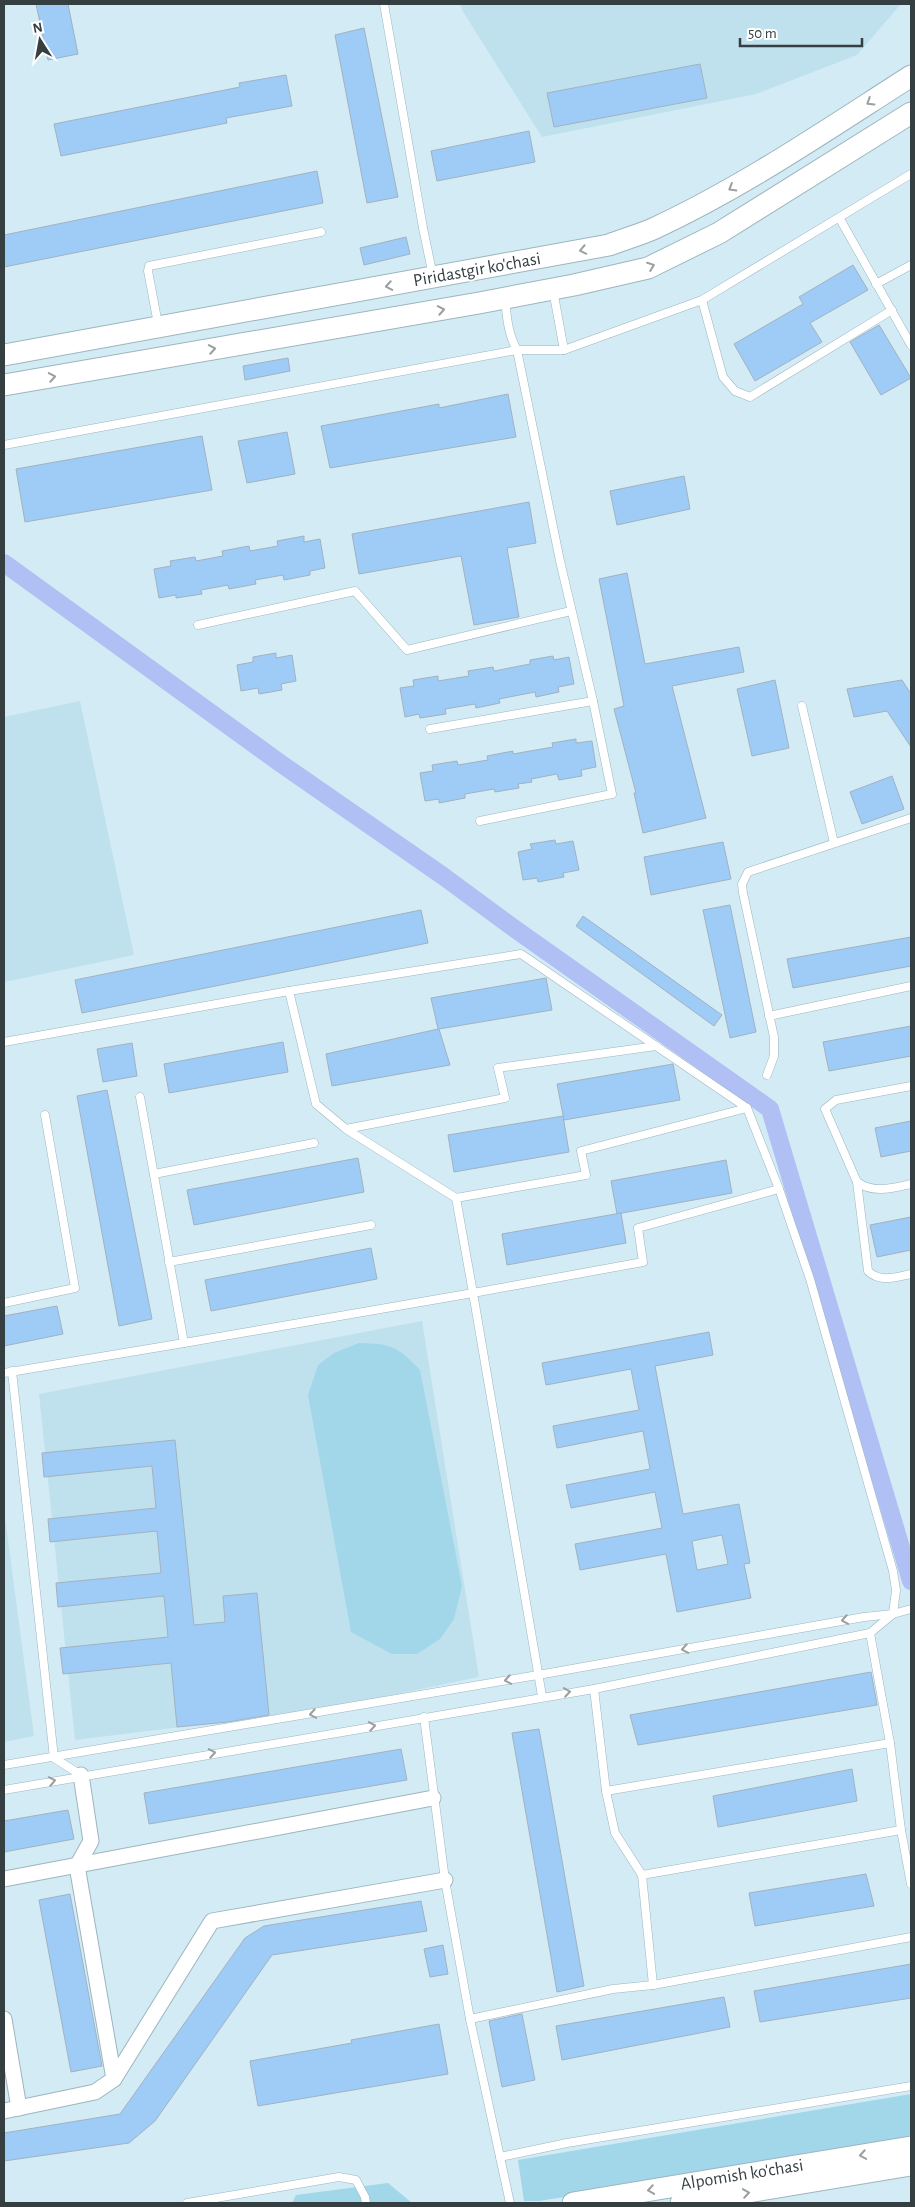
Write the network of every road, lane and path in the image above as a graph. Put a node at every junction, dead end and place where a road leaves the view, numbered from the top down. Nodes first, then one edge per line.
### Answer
1 (384, 4) edge
2 (911, 76) edge
3 (911, 113) edge
4 (911, 174) edge
5 (840, 219) junction
6 (321, 232) dead end
7 (546, 257) junction
8 (911, 265) edge
9 (433, 278) junction
10 (876, 284) junction
11 (552, 290) junction
12 (504, 298) junction
13 (702, 300) junction
14 (892, 310) junction
15 (159, 327) junction
16 (911, 345) edge
17 (517, 350) junction
18 (564, 350) junction
19 (4, 355) edge
20 (4, 386) edge
21 (4, 445) edge
22 (571, 611) junction
23 (198, 625) dead end
24 (593, 702) junction
25 (802, 706) dead end
26 (430, 729) dead end
27 (911, 818) edge
28 (480, 821) dead end
29 (834, 843) junction
30 (911, 986) edge
31 (289, 991) junction
32 (769, 1016) junction
33 (4, 1042) edge
34 (656, 1046) junction
35 (767, 1075) dead end
36 (911, 1086) edge
37 (140, 1097) dead end
38 (747, 1108) junction
39 (44, 1114) dead end
40 (346, 1129) junction
41 (314, 1143) dead end
42 (154, 1174) junction
43 (857, 1182) junction
44 (911, 1184) edge
45 (779, 1189) junction
46 (456, 1198) junction
47 (371, 1225) dead end
48 (169, 1262) junction
49 (911, 1274) edge
50 (473, 1293) junction
51 (4, 1303) edge
52 (184, 1343) junction
53 (12, 1371) junction
54 (4, 1373) edge
55 (911, 1609) edge
56 (893, 1614) junction
57 (870, 1633) junction
58 (538, 1675) junction
59 (594, 1688) junction
60 (542, 1696) junction
61 (424, 1717) junction
62 (890, 1743) junction
63 (54, 1758) junction
64 (4, 1765) edge
65 (81, 1775) junction
66 (4, 1790) edge
67 (606, 1791) junction
68 (433, 1798) junction
69 (901, 1830) junction
70 (77, 1866) junction
71 (642, 1875) junction
72 (4, 1879) edge
73 (445, 1880) junction
74 (911, 1884) edge
75 (911, 1937) edge
76 (653, 1985) junction
77 (4, 2019) edge
78 (470, 2019) junction
79 (114, 2079) junction
80 (911, 2086) edge
81 (20, 2108) junction
82 (4, 2111) edge
83 (911, 2147) edge
84 (500, 2156) junction
85 (911, 2165) edge
86 (605, 2200) edge
87 (187, 2203) edge
88 (366, 2203) edge
89 (510, 2203) edge
90 (573, 2203) edge
91 (681, 2203) edge

1 - 9 lane
2 -> 7 main road, Piridastgir ko'chasi
11 -> 3 main road, Piridastgir ko'chasi
4 - 5 lane
5 - 10 lane
5 - 13 lane
6 - 15 lane
7 - 9 main road, Piridastgir ko'chasi
7 - 11 main road
8 - 10 lane
9 -> 15 main road, Piridastgir ko'chasi
10 - 14 lane
11 - 12 main road, Piridastgir ko'chasi
11 - 18 lane
12 - 17 lane
20 -> 12 main road, Piridastgir ko'chasi
13 - 14 lane
13 - 18 lane
14 - 16 lane
15 - 19 main road, Piridastgir ko'chasi
17 - 18 lane
17 - 21 lane
17 - 22 lane
22 - 23 lane
22 - 24 lane
24 - 26 lane
24 - 28 lane
25 - 29 lane
27 - 29 lane
29 - 32 lane
30 - 32 lane
31 - 33 lane
31 - 34 lane
31 - 40 lane
32 - 35 lane
34 - 38 lane
34 - 40 lane
36 - 43 lane
37 - 42 lane
38 - 45 lane
38 - 46 lane
39 - 51 lane
40 - 46 lane
41 - 42 lane
42 - 48 lane
43 - 44 lane
43 - 49 lane
45 - 50 lane
45 - 56 lane
46 - 50 lane
47 - 48 lane
48 - 52 lane
50 - 52 lane
50 - 58 lane
52 - 53 lane
53 - 54 lane
53 - 63 lane
55 - 56 lane
56 - 57 lane
56 -> 58 lane
57 - 59 lane
57 - 62 lane
58 - 60 lane
58 -> 63 lane
60 -> 59 lane
59 - 67 lane
60 - 61 lane
65 -> 61 lane
61 - 68 lane
62 - 67 lane
62 - 69 lane
63 - 64 lane
63 - 65 lane
66 -> 65 lane
65 - 70 street
67 - 71 lane
68 - 70 street
68 - 73 lane
69 - 71 lane
69 - 74 lane
70 - 72 street
70 - 79 street
71 - 76 lane
73 - 78 lane
73 - 79 street
75 - 76 lane
76 - 78 lane
77 - 81 street
78 - 84 lane
79 - 81 street
80 - 84 lane
81 - 82 street
83 -> 86 main road, Alpomish ko'chasi
84 - 89 lane
91 -> 85 main road, Alpomish ko'chasi
86 - 90 main road, Alpomish ko'chasi
87 - 88 lane

